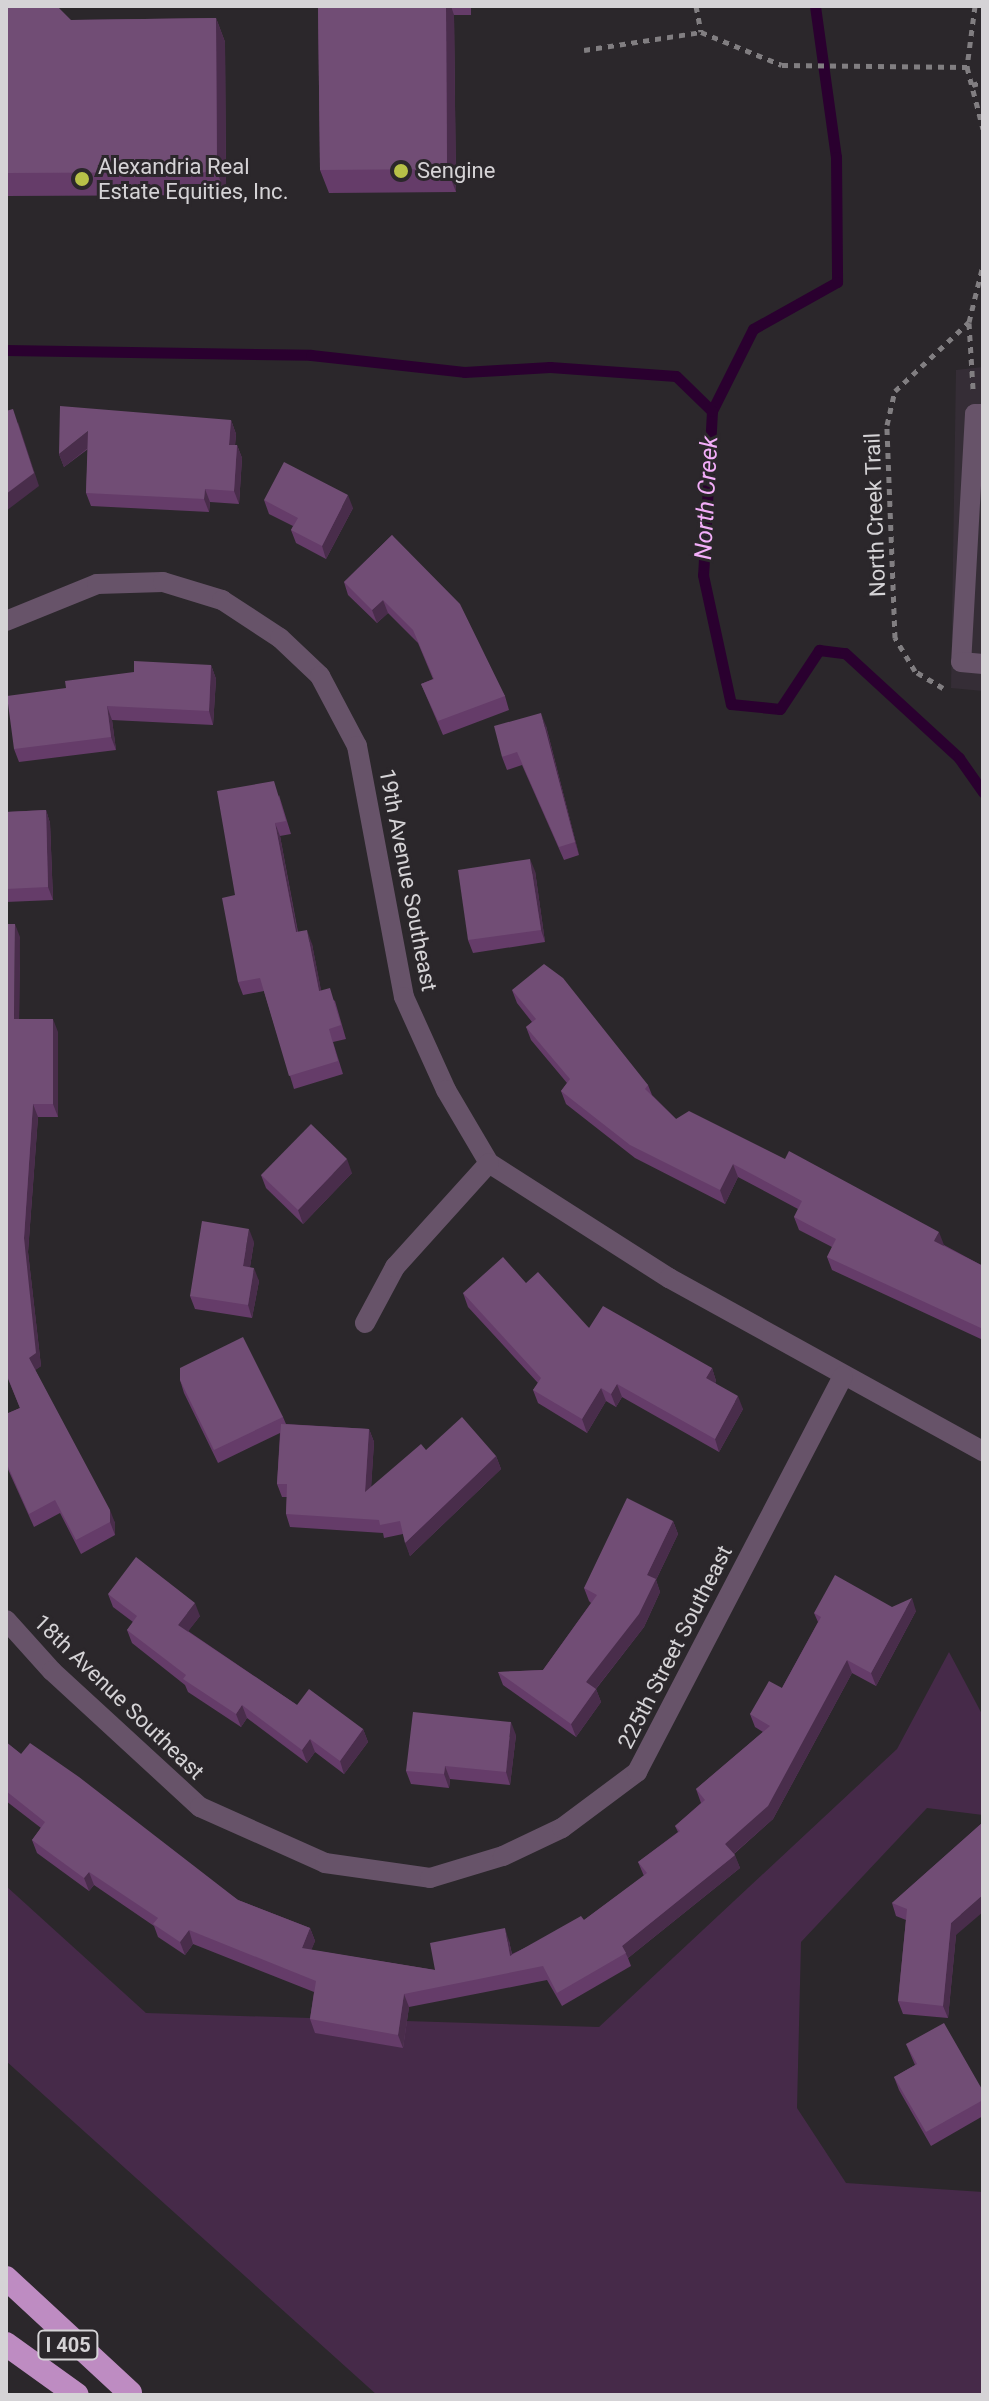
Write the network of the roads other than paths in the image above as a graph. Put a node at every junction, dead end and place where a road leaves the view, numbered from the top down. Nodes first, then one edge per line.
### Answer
1 (979, 414) edge
2 (6, 621) edge
3 (983, 664) edge
4 (489, 1163) junction
5 (365, 1323) dead end
6 (843, 1376) junction
7 (983, 1451) edge
8 (6, 1620) edge
9 (200, 1807) joint
10 (6, 2278) edge
11 (6, 2297) edge
12 (6, 2344) edge
13 (132, 2394) edge
14 (77, 2395) edge

1 - 3 street
2 - 4 street, 19th Avenue Southeast
4 - 5 street
4 - 6 street, 19th Avenue Southeast
6 - 7 street, 19th Avenue Southeast
6 - 9 street, 225th Street Southeast
8 - 9 street, 18th Avenue Southeast
10 - 13 highway
11 - 13 highway, I 405
12 - 14 highway, I 405

